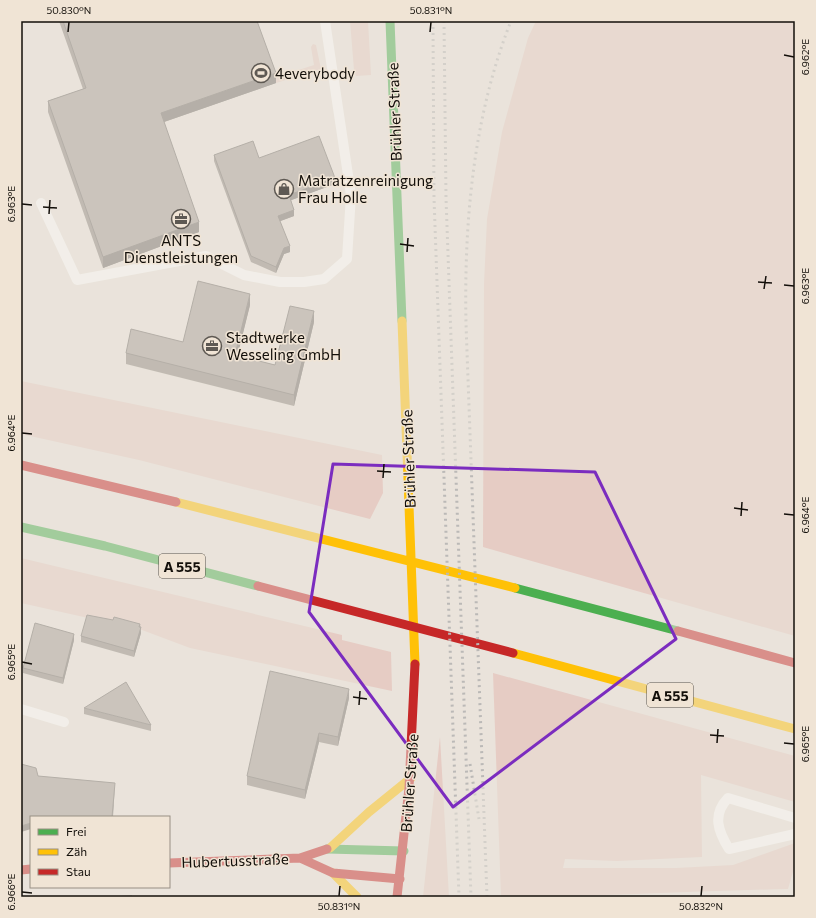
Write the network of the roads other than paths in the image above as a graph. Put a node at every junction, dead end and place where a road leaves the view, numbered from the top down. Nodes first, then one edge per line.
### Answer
1 (325, 21) edge
2 (390, 21) edge
3 (41, 203) dead end
4 (21, 465) edge
5 (21, 527) edge
6 (795, 663) edge
7 (21, 709) edge
8 (64, 722) dead end
9 (795, 729) edge
10 (411, 778) junction
11 (795, 818) edge
12 (795, 834) edge
13 (330, 848) junction
14 (404, 851) junction
15 (300, 858) junction
16 (170, 862) edge
17 (333, 873) junction
18 (400, 879) junction
19 (357, 897) edge
20 (397, 897) edge

1 - 3 lane
2 - 10 main road, Brühler Straße
4 - 6 main road
5 - 9 main road, A 555
7 - 8 lane
10 - 13 main road
10 - 14 main road, Brühler Straße
11 - 12 lane
13 - 14 main road, Hubertusstraße
13 - 15 main road, Hubertusstraße
14 - 18 main road, Brühler Straße
15 - 16 main road, Hubertusstraße
15 - 17 main road, Hubertusstraße
17 - 18 main road, Hubertusstraße
17 - 19 main road
18 - 20 main road, Brühler Straße

